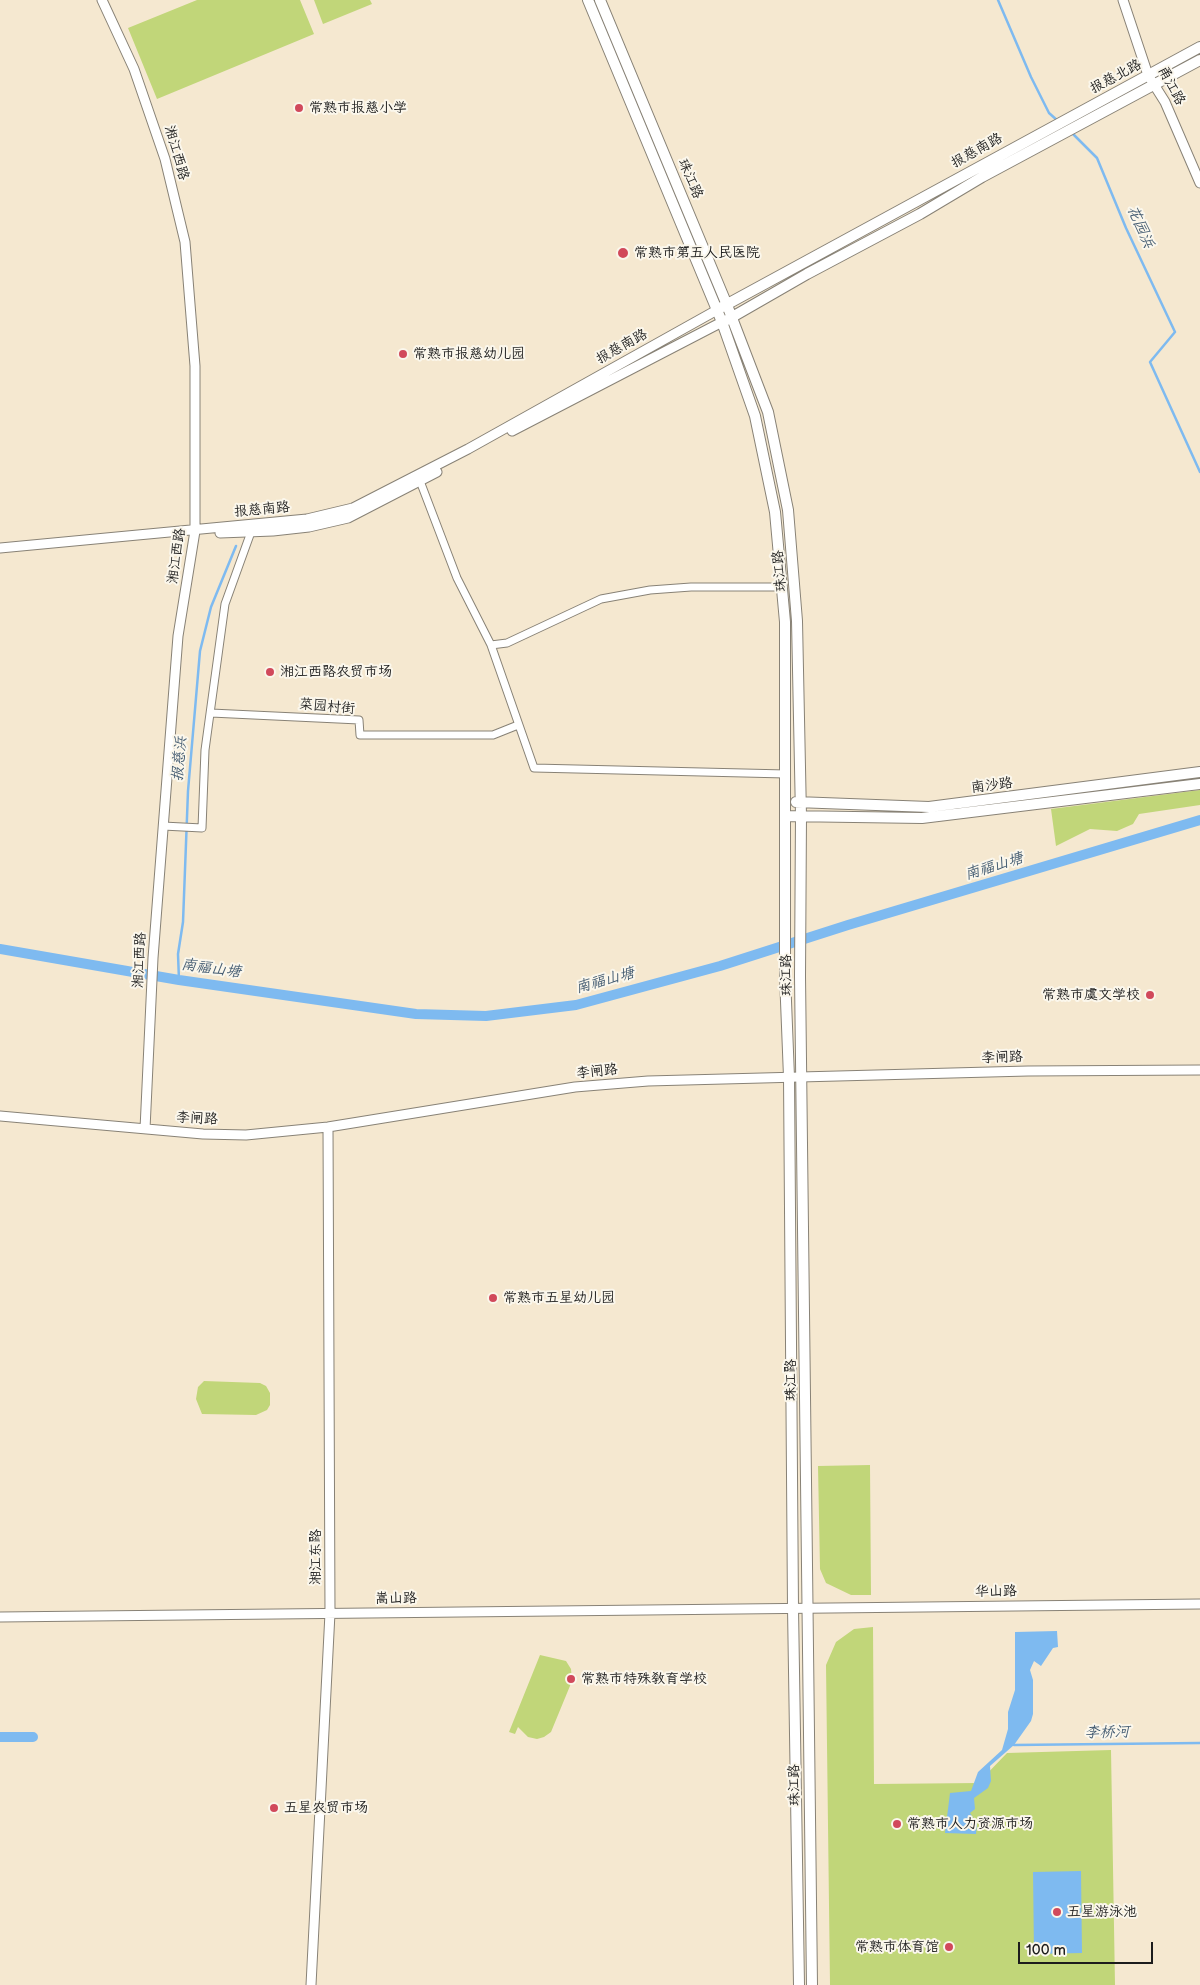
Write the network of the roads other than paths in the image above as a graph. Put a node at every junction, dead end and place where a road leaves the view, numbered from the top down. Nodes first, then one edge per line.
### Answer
1 (102, 0) edge
2 (588, 0) edge
3 (600, 0) edge
4 (1123, 0) edge
5 (1200, 47) edge
6 (1200, 60) edge
7 (1148, 75) junction
8 (1154, 86) junction
9 (1044, 130) joint
10 (1045, 142) joint
11 (1200, 183) edge
12 (727, 304) junction
13 (717, 310) junction
14 (732, 317) junction
15 (722, 322) junction
16 (420, 481) junction
17 (195, 531) junction
18 (251, 532) junction
19 (0, 548) edge
20 (782, 588) junction
21 (491, 645) junction
22 (211, 713) junction
23 (518, 725) junction
24 (1200, 772) edge
25 (786, 774) junction
26 (1200, 784) edge
27 (786, 802) junction
28 (801, 802) junction
29 (786, 816) junction
30 (801, 816) junction
31 (163, 826) junction
32 (1200, 1070) edge
33 (789, 1077) junction
34 (802, 1077) junction
35 (0, 1116) edge
36 (328, 1128) junction
37 (145, 1129) junction
38 (1200, 1604) edge
39 (793, 1608) junction
40 (807, 1608) junction
41 (330, 1613) junction
42 (0, 1617) edge
43 (311, 1985) edge
44 (799, 1985) edge
45 (812, 1985) edge

1 - 17 street, 湘江西路
2 - 13 main road, 珠江路
3 - 12 main road, 珠江路
4 - 7 street, 甬江路
5 - 7 main road, 报慈北路
6 - 8 main road, 报慈北路
7 - 8 street, 甬江路
7 - 9 main road, 报慈北路
8 - 10 main road, 报慈北路
8 - 11 street, 甬江路
9 - 12 main road, 报慈南路
10 - 14 main road, 报慈南路
12 - 13 main road, 报慈南路
12 - 14 main road, 珠江路
13 - 15 main road, 珠江路
13 - 17 street, 报慈南路
14 - 15 main road, 报慈南路
14 - 28 main road, 珠江路
15 - 16 street, 报慈南路
15 - 20 main road, 珠江路
16 - 18 street, 报慈南路
16 - 21 street
17 - 18 street, 报慈南路
17 - 19 street, 报慈南路
17 - 31 street, 湘江西路
18 - 22 street
20 - 21 street
20 - 25 main road, 珠江路
21 - 23 street
22 - 23 street, 菜园村街
22 - 31 street
23 - 25 street
24 - 28 main road, 南沙路
25 - 27 main road, 珠江路
26 - 30 main road, 南沙路
27 - 28 main road, 南沙路
27 - 29 main road, 珠江路
28 - 30 main road, 珠江路
29 - 30 main road, 南沙路
29 - 33 main road, 珠江路
30 - 34 main road, 珠江路
31 - 37 street, 湘江西路
32 - 34 street, 李闸路
33 - 34 street, 李闸路
33 - 36 street, 李闸路
33 - 39 main road, 珠江路
34 - 40 main road, 珠江路
35 - 37 street, 李闸路
36 - 37 street, 李闸路
36 - 41 street, 湘江东路
38 - 40 street, 华山路
39 - 40 street, 华山路
39 - 41 street, 嵩山路
39 - 44 main road, 珠江路
40 - 45 main road, 珠江路
41 - 42 street, 嵩山路
41 - 43 street, 湘江东路

